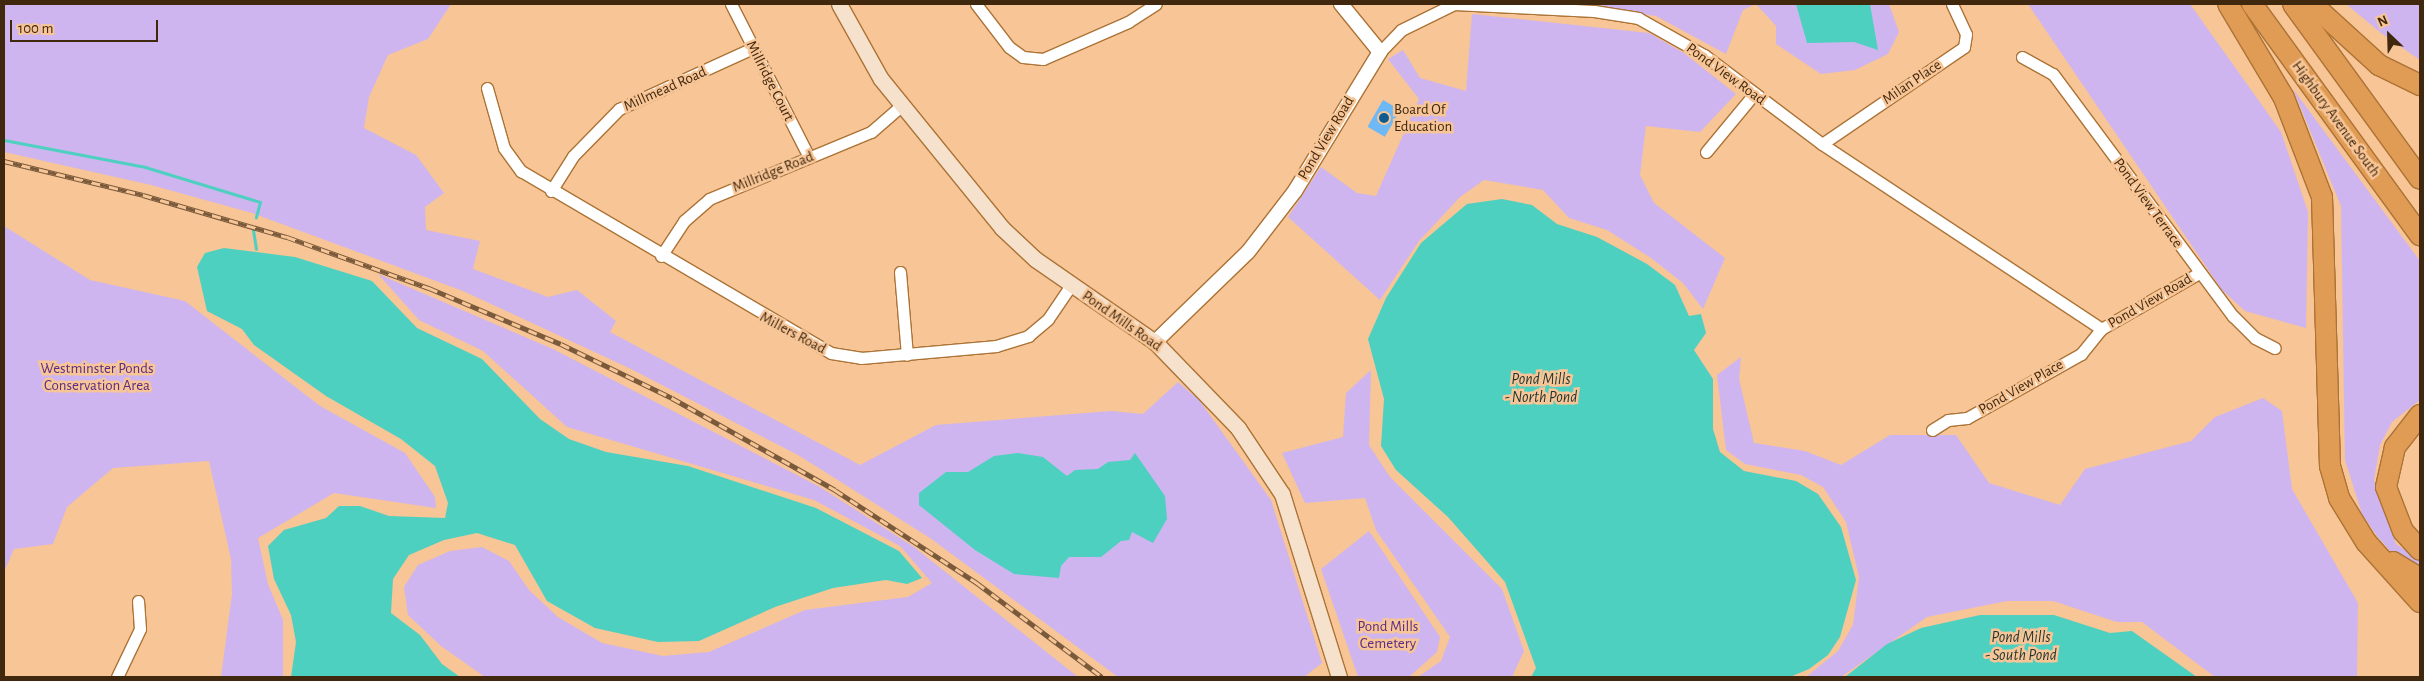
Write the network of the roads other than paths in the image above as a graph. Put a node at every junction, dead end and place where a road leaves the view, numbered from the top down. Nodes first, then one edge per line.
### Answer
1 (731, 4) edge
2 (839, 4) edge
3 (976, 4) edge
4 (1156, 4) edge
5 (1341, 4) edge
6 (1952, 4) edge
7 (2228, 4) edge
8 (2252, 4) edge
9 (2293, 4) edge
10 (2312, 4) edge
11 (753, 48) junction
12 (1380, 52) junction
13 (2022, 57) dead end
14 (2420, 85) edge
15 (488, 88) dead end
16 (1754, 94) junction
17 (901, 106) junction
18 (1822, 144) junction
19 (1706, 152) dead end
20 (809, 157) junction
21 (2420, 179) edge
22 (551, 191) junction
23 (2420, 235) edge
24 (660, 256) junction
25 (900, 272) dead end
26 (2199, 273) junction
27 (1071, 285) junction
28 (2101, 329) junction
29 (1155, 342) junction
30 (2275, 348) dead end
31 (907, 355) junction
32 (2420, 415) edge
33 (1932, 430) dead end
34 (2420, 550) edge
35 (2379, 554) junction
36 (2420, 578) edge
37 (138, 601) dead end
38 (2420, 602) edge
39 (117, 677) edge
40 (1339, 677) edge

1 - 11 street, Millridge Court
2 - 17 main road, Pond Mills Road
3 - 4 street
5 - 12 street
6 - 18 street, Milan Place
7 - 35 highway
8 - 23 highway, Highbury Avenue South
9 - 21 highway
10 - 14 highway
11 - 20 street, Millridge Court
11 - 22 street, Millmead Road
12 - 16 street, Pond View Road
12 - 29 street, Pond View Road
13 - 26 street, Pond View Terrace
15 - 22 street, Millers Road
16 - 18 street, Pond View Road
16 - 19 street
17 - 20 street, Millridge Road
17 - 27 main road, Pond Mills Road
18 - 28 street, Pond View Road
20 - 24 street, Millridge Road
22 - 24 street, Millers Road
24 - 31 street, Millers Road
25 - 31 street
26 - 28 street, Pond View Road
26 - 30 street, Pond View Terrace
27 - 29 main road, Pond Mills Road
27 - 31 street, Millers Road
28 - 33 street, Pond View Place
29 - 40 main road, Pond Mills Road
32 - 34 highway
35 - 36 highway
35 - 38 highway
37 - 39 street

